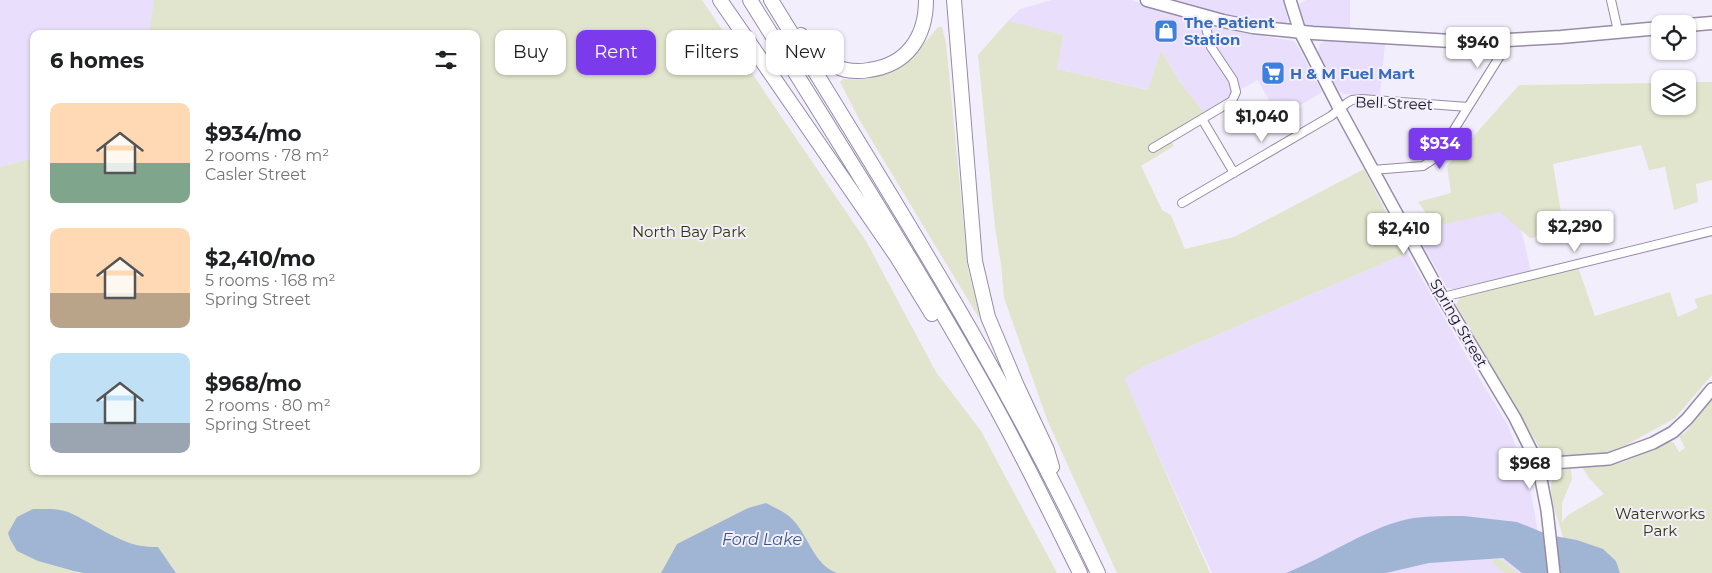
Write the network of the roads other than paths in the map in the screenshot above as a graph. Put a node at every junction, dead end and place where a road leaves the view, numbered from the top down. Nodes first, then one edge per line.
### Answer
1 (720, 0) edge
2 (750, 0) edge
3 (926, 0) edge
4 (954, 0) edge
5 (1147, 0) edge
6 (1291, 0) edge
7 (1611, 0) edge
8 (772, 2) edge
9 (1203, 16) junction
10 (1712, 23) edge
11 (1696, 24) edge
12 (1651, 29) edge
13 (1618, 31) junction
14 (1300, 32) junction
15 (1507, 40) junction
16 (1468, 107) junction
17 (1339, 108) junction
18 (1202, 119) junction
19 (1153, 148) dead end
20 (1372, 170) junction
21 (1234, 173) junction
22 (1182, 203) dead end
23 (1712, 230) edge
24 (1443, 297) junction
25 (975, 370) junction
26 (1712, 388) edge
27 (1538, 464) junction
28 (1063, 501) junction
29 (1080, 573) edge
30 (1098, 573) edge
31 (1554, 573) edge

1 - 25 highway
2 - 25 highway
3 - 8 highway
4 - 28 highway
5 - 9 main road
6 - 14 main road, Spring Street
7 - 13 street
8 - 28 highway
9 - 14 main road
9 - 18 street
10 - 11 main road
12 - 13 main road
13 - 15 main road
14 - 15 main road
14 - 17 main road, Spring Street
15 - 16 street
16 - 17 street, Bell Street
16 - 20 street
17 - 20 main road, Spring Street
17 - 21 street, Bell Street
18 - 19 street
18 - 21 street
20 - 24 main road, Spring Street
21 - 22 street, Bell Street
23 - 24 street
24 - 27 main road, Spring Street
25 - 29 highway
26 - 27 main road
27 - 31 main road, Spring Street
28 - 30 highway

